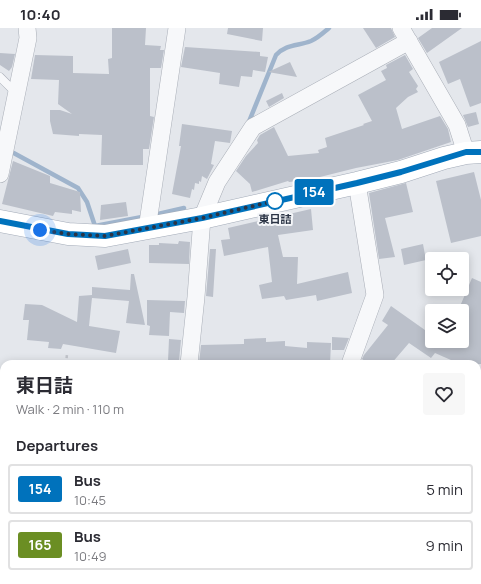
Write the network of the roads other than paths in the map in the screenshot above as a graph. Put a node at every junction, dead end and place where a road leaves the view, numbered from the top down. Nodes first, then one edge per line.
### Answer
1 (27, 28) edge
2 (177, 28) edge
3 (405, 35) edge
4 (0, 77) edge
5 (17, 93) junction
6 (473, 152) edge
7 (0, 174) edge
8 (357, 183) junction
9 (202, 218) junction
10 (0, 221) edge
11 (147, 229) junction
12 (189, 360) edge
13 (351, 360) edge

1 - 5 street
2 - 11 street
3 - 6 street
3 - 9 street
4 - 5 lane
5 - 7 street
6 - 8 main road
8 - 9 main road
8 - 13 street
9 - 11 main road
9 - 12 street
10 - 11 main road

